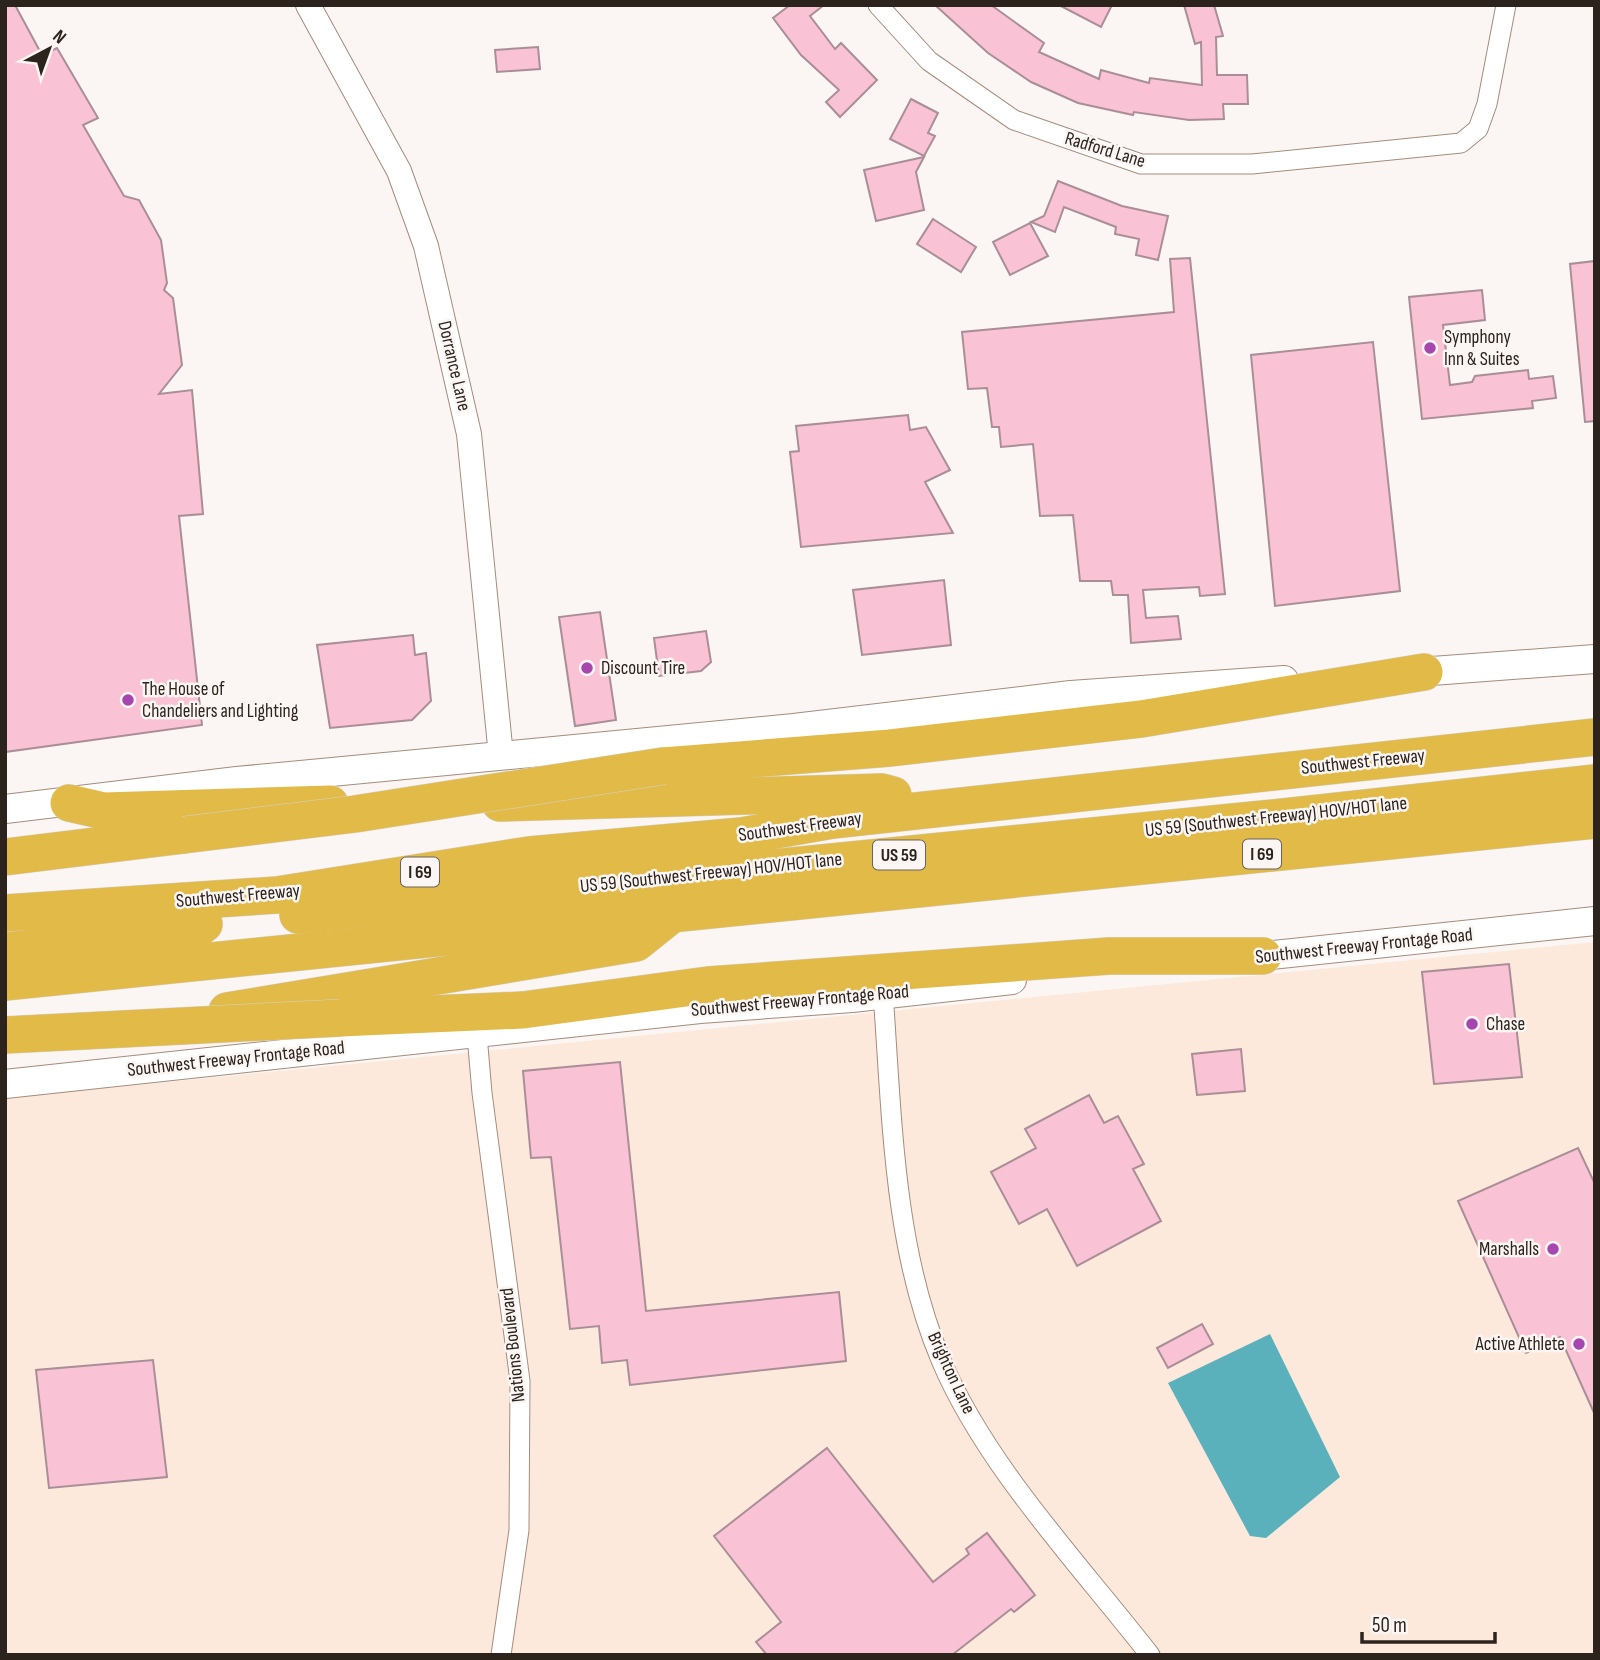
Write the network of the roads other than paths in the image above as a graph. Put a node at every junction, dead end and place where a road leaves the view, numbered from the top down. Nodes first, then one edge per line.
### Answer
1 (307, 5) edge
2 (878, 5) edge
3 (1506, 5) edge
4 (1595, 659) edge
5 (1424, 672) junction
6 (1595, 737) edge
7 (501, 755) junction
8 (1595, 783) edge
9 (69, 803) junction
10 (5, 809) edge
11 (948, 809) junction
12 (1595, 820) edge
13 (5, 857) edge
14 (5, 912) edge
15 (672, 914) junction
16 (1595, 922) edge
17 (204, 924) junction
18 (5, 938) edge
19 (5, 951) edge
20 (1263, 956) junction
21 (5, 982) edge
22 (883, 993) junction
23 (5, 1035) edge
24 (477, 1035) junction
25 (5, 1049) edge
26 (5, 1084) edge
27 (501, 1655) edge
28 (1150, 1655) edge

1 - 7 street, Dorrance Lane
2 - 3 street, Radford Lane
4 - 5 main road
5 - 7 main road
5 - 13 highway, bridge
6 - 11 highway, Southwest Freeway / I 69
7 - 9 main road
8 - 17 highway, US 59 (Southwest Freeway) HOV/HOT lane / US 59
9 - 10 main road
9 - 11 highway
11 - 14 highway, Southwest Freeway / I 69
12 - 15 highway, I 69
15 - 21 highway, I 69
15 - 25 highway
16 - 20 main road, Southwest Freeway Frontage Road
17 - 18 highway, Southwest Freeway
17 - 19 highway, Southwest Freeway
20 - 22 main road, Southwest Freeway Frontage Road
20 - 23 highway, bridge
22 - 24 main road, Southwest Freeway Frontage Road
22 - 28 street, Brighton Lane
24 - 26 main road, Southwest Freeway Frontage Road
24 - 27 street, Nations Boulevard

